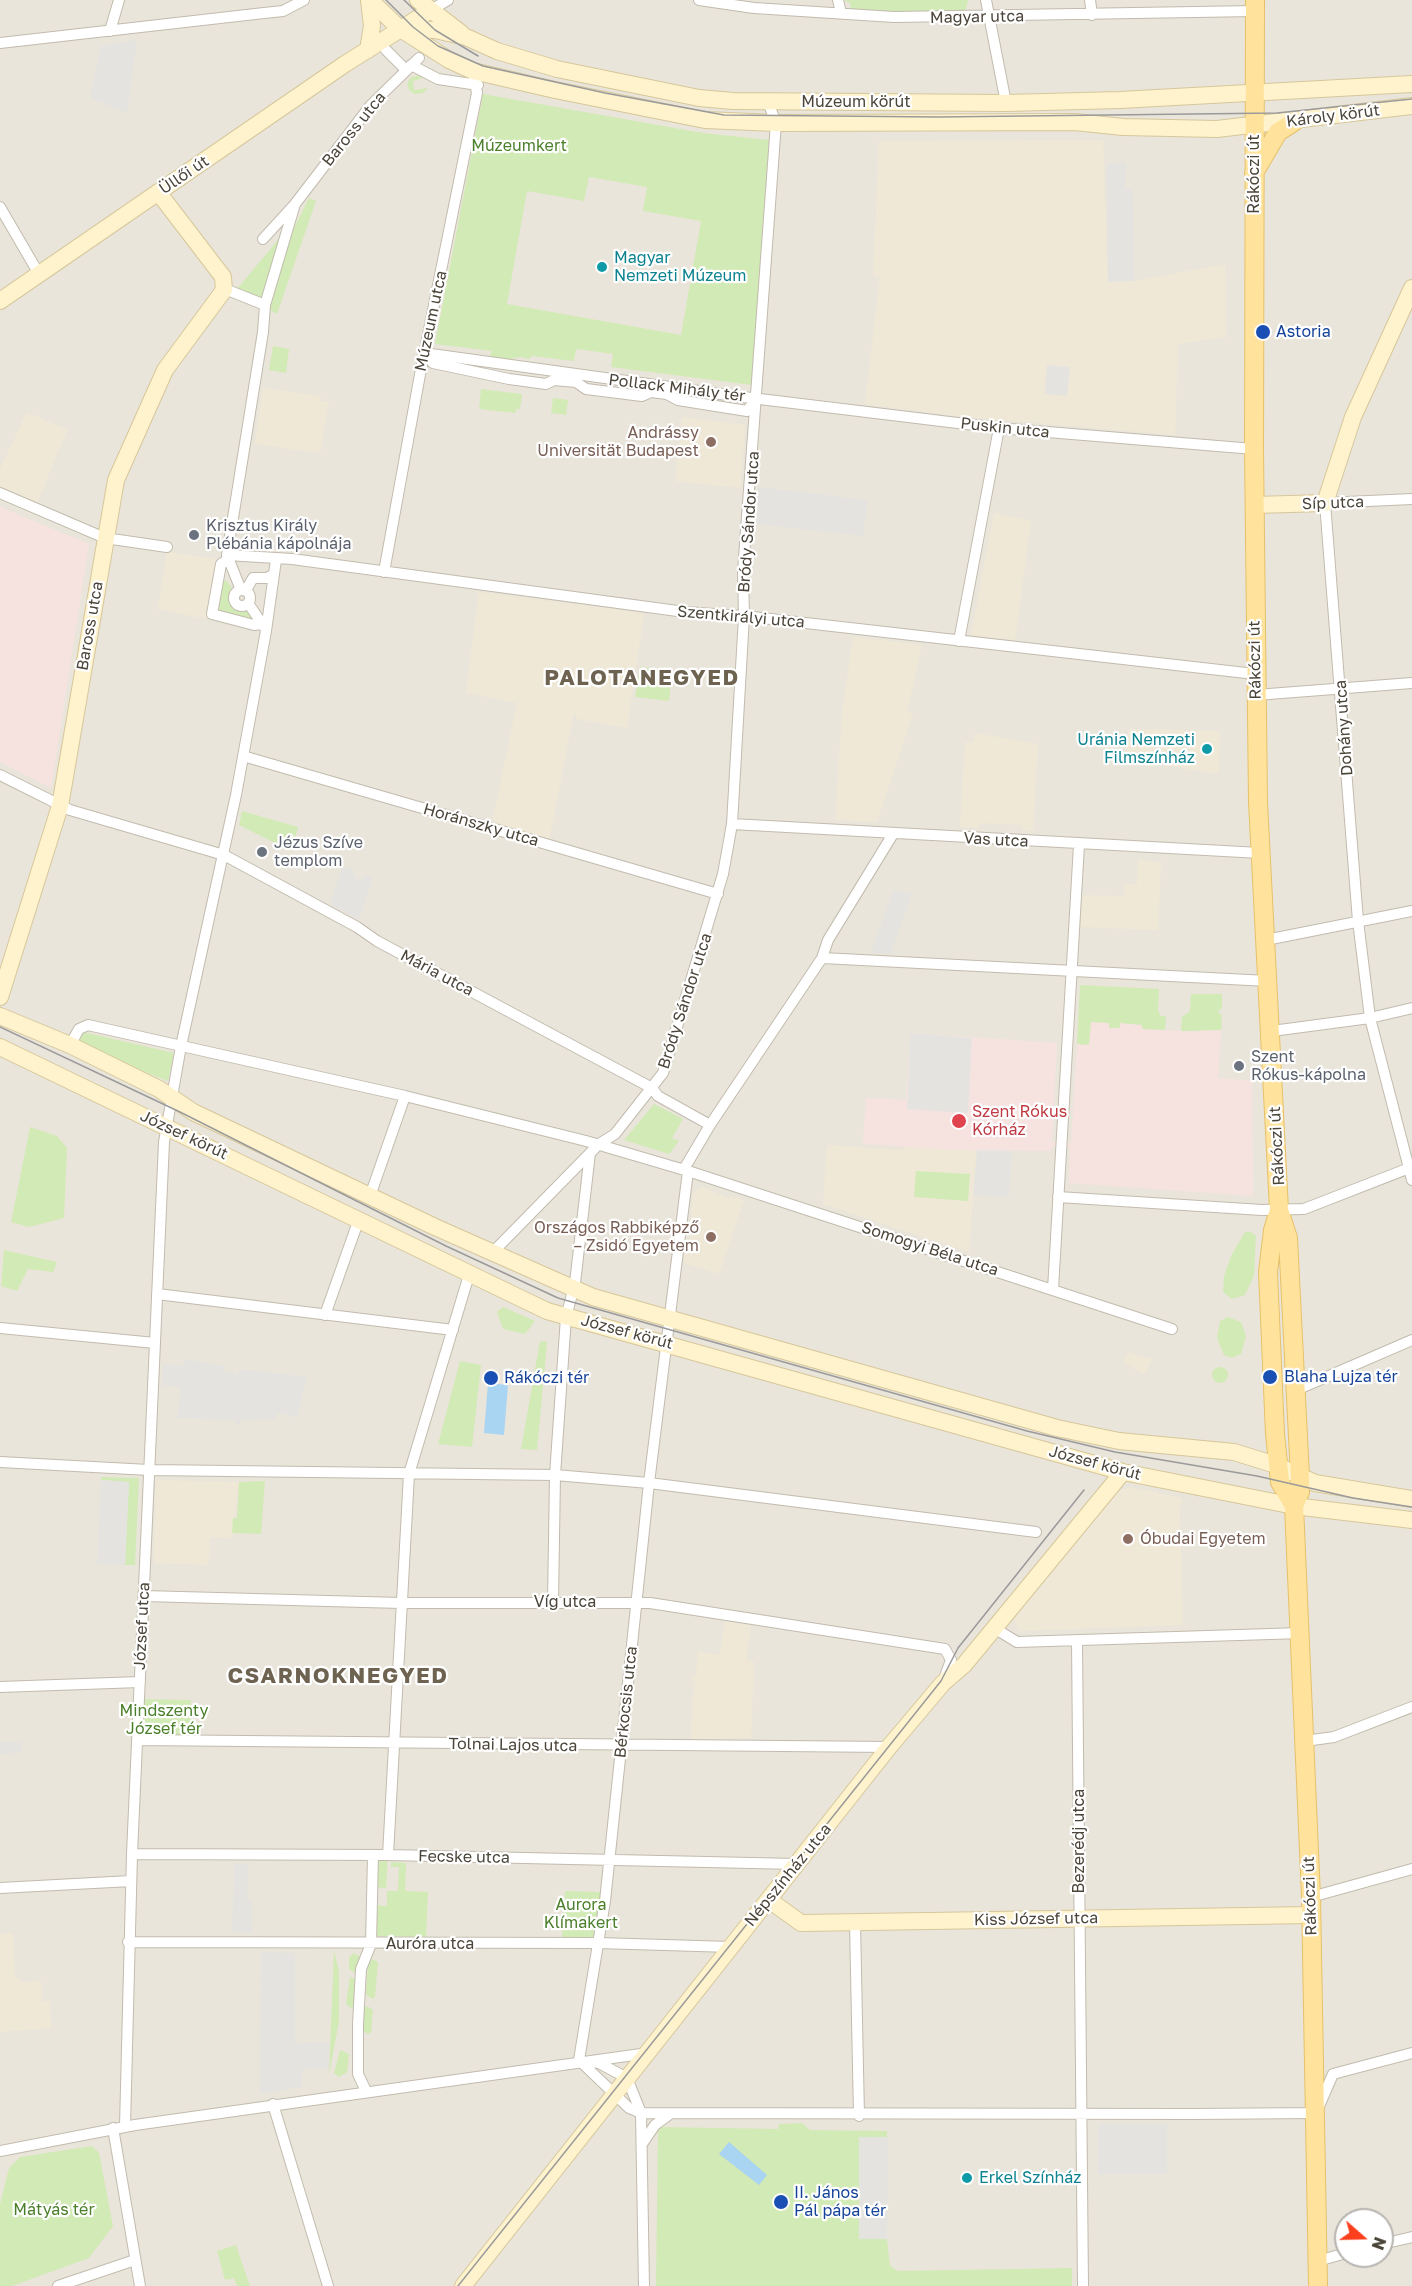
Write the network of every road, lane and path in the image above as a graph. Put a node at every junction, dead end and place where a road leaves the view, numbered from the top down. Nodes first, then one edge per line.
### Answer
1 (120, 0) edge
2 (304, 0) edge
3 (369, 0) edge
4 (448, 0) edge
5 (699, 0) edge
6 (838, 0) edge
7 (986, 0) edge
8 (1090, 0) edge
9 (425, 5) edge
10 (1255, 5) edge
11 (841, 13) junction
12 (1092, 15) junction
13 (990, 17) junction
14 (399, 28) junction
15 (110, 31) junction
16 (466, 37) junction
17 (0, 43) edge
18 (368, 50) junction
19 (386, 51) dead end
20 (415, 60) junction
21 (476, 78) junction
22 (1412, 84) edge
23 (768, 102) junction
24 (1006, 103) junction
25 (1412, 106) edge
26 (1254, 110) junction
27 (1295, 120) junction
28 (776, 123) junction
29 (1254, 174) junction
30 (158, 192) junction
31 (295, 204) junction
32 (0, 207) edge
33 (263, 239) dead end
34 (39, 274) junction
35 (226, 284) junction
36 (1412, 288) edge
37 (0, 302) edge
38 (265, 305) junction
39 (424, 353) junction
40 (757, 398) junction
41 (999, 428) junction
42 (1254, 449) junction
43 (0, 493) edge
44 (1412, 500) edge
45 (1325, 503) junction
46 (1254, 505) junction
47 (105, 538) junction
48 (167, 547) dead end
49 (228, 557) junction
50 (276, 560) junction
51 (384, 572) junction
52 (274, 574) junction
53 (243, 590) junction
54 (744, 616) junction
55 (264, 627) junction
56 (959, 641) junction
57 (1255, 674) junction
58 (1412, 683) edge
59 (1341, 689) junction
60 (1256, 695) junction
61 (243, 756) junction
62 (0, 775) edge
63 (60, 806) junction
64 (732, 824) junction
65 (893, 834) junction
66 (1079, 845) junction
67 (1260, 853) junction
68 (224, 855) junction
69 (718, 894) junction
70 (1412, 911) edge
71 (1358, 921) junction
72 (1266, 940) junction
73 (822, 958) junction
74 (1072, 972) junction
75 (1268, 981) junction
76 (0, 997) edge
77 (1412, 1008) edge
78 (0, 1016) edge
79 (1370, 1018) junction
80 (1272, 1031) junction
81 (70, 1045) junction
82 (181, 1046) junction
83 (0, 1047) edge
84 (652, 1088) junction
85 (405, 1096) junction
86 (171, 1098) junction
87 (166, 1125) junction
88 (710, 1125) junction
89 (599, 1144) junction
90 (590, 1153) junction
91 (1410, 1168) edge
92 (686, 1170) junction
93 (1412, 1180) edge
94 (370, 1196) junction
95 (1058, 1197) junction
96 (1279, 1210) junction
97 (359, 1219) junction
98 (494, 1251) junction
99 (469, 1275) junction
100 (574, 1288) junction
101 (1053, 1288) junction
102 (157, 1294) junction
103 (326, 1314) junction
104 (566, 1317) junction
105 (670, 1320) junction
106 (0, 1328) edge
107 (1172, 1329) dead end
108 (453, 1330) junction
109 (1412, 1340) edge
110 (155, 1342) junction
111 (667, 1343) junction
112 (1294, 1391) junction
113 (0, 1462) edge
114 (150, 1470) junction
115 (1288, 1471) junction
116 (1123, 1472) junction
117 (409, 1474) junction
118 (555, 1475) junction
119 (649, 1484) junction
120 (1412, 1500) edge
121 (1294, 1506) junction
122 (1412, 1520) edge
123 (1036, 1532) dead end
124 (144, 1596) junction
125 (553, 1602) junction
126 (637, 1602) junction
127 (401, 1603) junction
128 (994, 1628) junction
129 (1302, 1633) junction
130 (1077, 1641) junction
131 (140, 1682) junction
132 (943, 1683) junction
133 (0, 1687) edge
134 (1412, 1707) edge
135 (137, 1740) junction
136 (1305, 1741) junction
137 (393, 1744) junction
138 (620, 1746) junction
139 (889, 1747) junction
140 (132, 1854) junction
141 (373, 1855) junction
142 (388, 1855) junction
143 (610, 1860) junction
144 (797, 1864) junction
145 (1412, 1869) edge
146 (131, 1881) junction
147 (0, 1888) edge
148 (769, 1900) junction
149 (1311, 1906) junction
150 (1080, 1917) junction
151 (855, 1923) junction
152 (128, 1942) junction
153 (598, 1943) junction
154 (371, 1944) junction
155 (731, 1947) junction
156 (648, 2053) junction
157 (1412, 2053) edge
158 (579, 2060) junction
159 (627, 2078) junction
160 (366, 2091) junction
161 (614, 2094) junction
162 (273, 2104) junction
163 (1316, 2113) junction
164 (642, 2114) junction
165 (670, 2114) junction
166 (1083, 2114) junction
167 (859, 2116) junction
168 (125, 2126) junction
169 (113, 2128) junction
170 (642, 2144) junction
171 (0, 2151) edge
172 (1412, 2237) edge
173 (1394, 2241) edge
174 (1334, 2256) edge
175 (135, 2260) junction
176 (1318, 2260) junction
177 (58, 2286) edge
178 (140, 2286) edge
179 (328, 2286) edge
180 (463, 2286) edge
181 (644, 2286) edge
182 (1083, 2286) edge
183 (1318, 2286) edge

1 - 15 street
2 - 15 street
3 - 14 main road
3 - 18 main road
4 - 9 street
5 - 11 street, Magyar utca
6 - 11 street
7 - 13 street
8 - 12 street
9 - 14 main road, Üllői út
9 - 16 main road
10 - 12 street, Magyar utca
10 - 26 main road, Rákóczi út
11 - 13 street, Magyar utca
12 - 13 street, Magyar utca
13 - 24 street
14 - 16 main road
14 - 18 main road, Üllői út
14 - 20 main road
15 - 17 street
16 - 23 main road, Múzeum körút
18 - 20 main road
18 - 30 main road, Üllői út
19 - 20 street
20 - 21 main road, Múzeum körút
20 - 21 street
20 - 31 street, Baross utca
21 - 28 main road, Múzeum körút
21 - 39 street, Múzeum utca
22 - 26 main road, Károly körút
23 - 24 main road, Múzeum körút
23 - 28 street
24 - 26 main road, Múzeum körút
25 - 27 main road, Károly körút
26 - 27 main road, Károly körút
26 - 28 main road, Múzeum körút
26 - 29 main road, Rákóczi út
27 - 29 main road
28 - 40 street, Bródy Sándor utca
29 - 42 main road, Rákóczi út
30 - 34 main road, Üllői út
30 - 35 main road
31 - 33 street, Baross utca
31 - 38 street, Baross utca
32 - 34 street
34 - 37 main road, Üllői út
35 - 38 street
35 - 47 main road, Baross utca
36 - 45 main road, Dohány utca
38 - 49 street, Baross utca
39 - 40 street, Pollack Mihály tér
39 - 51 street, Múzeum utca
40 - 41 street, Puskin utca
40 - 54 street, Bródy Sándor utca
41 - 42 street, Puskin utca
41 - 56 street
42 - 46 main road, Rákóczi út
43 - 47 street
44 - 45 street, Síp utca
45 - 46 main road, Síp utca
45 - 59 street, Dohány utca
46 - 57 main road, Rákóczi út
47 - 48 street
47 - 63 main road, Baross utca
49 - 50 street, Szentkirályi utca
49 - 53 street
49 - 55 street
50 - 51 street, Szentkirályi utca
50 - 52 street, József utca
51 - 54 street, Szentkirályi utca
52 - 53 street
52 - 55 street, József utca
53 - 55 street
54 - 56 street, Szentkirályi utca
54 - 64 street, Bródy Sándor utca
55 - 61 street, József utca
56 - 57 street, Szentkirályi utca
57 - 60 main road, Rákóczi út
58 - 59 street
59 - 60 street
59 - 71 street, Dohány utca
60 - 67 main road, Rákóczi út
61 - 68 street, József utca
61 - 69 street, Horánszky utca
62 - 63 street
63 - 68 street, Mária utca
63 - 76 main road, Baross utca
64 - 65 street, Vas utca
64 - 69 street, Bródy Sándor utca
65 - 66 street, Vas utca
65 - 73 street
66 - 67 street, Vas utca
66 - 74 street
67 - 72 main road, Rákóczi út
68 - 82 street, József utca
68 - 84 street, Mária utca
69 - 84 street, Bródy Sándor utca
70 - 71 street
71 - 72 street
71 - 79 street, Dohány utca
72 - 75 main road, Rákóczi út
73 - 74 street
73 - 88 street
74 - 75 street
74 - 95 street
75 - 80 main road, Rákóczi út
77 - 79 street
78 - 81 main road, József körút
79 - 80 street
79 - 91 street, Dohány utca
80 - 96 main road, Rákóczi út
81 - 82 street
81 - 86 main road, József körút
82 - 85 street, Somogyi Béla utca
82 - 86 street, József utca
83 - 87 main road, József körút
84 - 88 street, Mária utca
84 - 89 street, Bródy Sándor utca
85 - 89 street, Somogyi Béla utca
85 - 94 street
86 - 87 street, József utca
86 - 94 main road, József körút
87 - 97 main road, József körút
87 - 102 street, József utca
88 - 92 street
89 - 90 street, Bródy Sándor utca
89 - 92 street, Somogyi Béla utca
90 - 98 street, Bródy Sándor utca
90 - 100 street
91 - 93 street, Dohány utca
91 - 96 street
92 - 101 street, Somogyi Béla utca
92 - 105 street, Bérkocsis utca
94 - 98 main road, József körút
95 - 96 street
95 - 101 street
96 - 112 main road, Rákóczi út
96 - 115 main road, Rákóczi út
97 - 99 main road, József körút
97 - 103 street
98 - 100 main road, József körút
99 - 104 main road, József körút
99 - 108 street
100 - 104 street
100 - 105 main road, József körút
101 - 107 street, Somogyi Béla utca
102 - 103 street
102 - 110 street, József utca
103 - 108 street
104 - 111 main road, József körút
104 - 118 street
105 - 111 street, Bérkocsis utca
105 - 115 main road, József körút
106 - 110 street
108 - 117 street
109 - 112 street
110 - 114 street, József utca
111 - 116 main road, József körút
111 - 119 street, Bérkocsis utca
112 - 115 main road, Rákóczi út
113 - 114 street
114 - 117 street
114 - 124 street, József utca
115 - 120 main road, József körút
115 - 121 main road, Rákóczi út
115 - 121 main road, Rákóczi út
116 - 121 main road, József körút
116 - 128 main road, Népszínház utca
117 - 118 street
117 - 127 street
118 - 119 street
118 - 125 street
119 - 123 street
119 - 126 street, Bérkocsis utca
121 - 122 main road, József körút
121 - 129 main road, Rákóczi út
124 - 127 street, Víg utca
124 - 131 street, József utca
125 - 126 street, Víg utca
125 - 127 street, Víg utca
126 - 132 street, Víg utca
126 - 138 street, Bérkocsis utca
127 - 137 street
128 - 130 street
128 - 132 main road, Népszínház utca
129 - 130 street
129 - 136 main road, Rákóczi út
130 - 150 street, Bezerédj utca
131 - 133 street
131 - 135 street, József utca
132 - 139 main road, Népszínház utca
134 - 136 street
135 - 137 street, Tolnai Lajos utca
135 - 140 street, József utca
136 - 149 main road, Rákóczi út
137 - 138 street, Tolnai Lajos utca
137 - 142 street
138 - 139 street, Tolnai Lajos utca
138 - 143 street, Bérkocsis utca
139 - 144 main road, Népszínház utca
140 - 141 street, Fecske utca
140 - 146 street, József utca
141 - 142 street, Fecske utca
141 - 154 street
142 - 143 street, Fecske utca
143 - 144 street, Fecske utca
143 - 153 street, Bérkocsis utca
144 - 148 main road, Népszínház utca
145 - 149 street
146 - 147 street
146 - 152 street, József utca
148 - 151 main road, Kiss József utca
148 - 155 main road, Népszínház utca
149 - 150 main road, Kiss József utca
149 - 163 main road, Rákóczi út
150 - 151 main road, Kiss József utca
150 - 166 street, Bezerédj utca
151 - 167 street
152 - 154 street, Auróra utca
152 - 168 street, József utca
153 - 154 street, Auróra utca
153 - 155 street, Auróra utca
153 - 158 street, Bérkocsis utca
154 - 160 street
155 - 156 main road, Népszínház utca
156 - 158 street
156 - 159 main road, Népszínház utca
157 - 163 street
158 - 159 street
158 - 160 street
158 - 161 street
159 - 161 main road, Népszínház utca
159 - 164 street
160 - 162 street
161 - 164 street
161 - 180 main road, Népszínház utca
162 - 168 street
162 - 179 street
163 - 166 street
163 - 176 main road, Rákóczi út
164 - 165 street
164 - 170 street
165 - 167 street
165 - 170 street
166 - 167 street
166 - 182 street
168 - 169 street
169 - 171 street
169 - 175 street
170 - 181 street
172 - 173 street
174 - 176 street
175 - 177 street
175 - 178 street
176 - 183 main road, Rákóczi út

